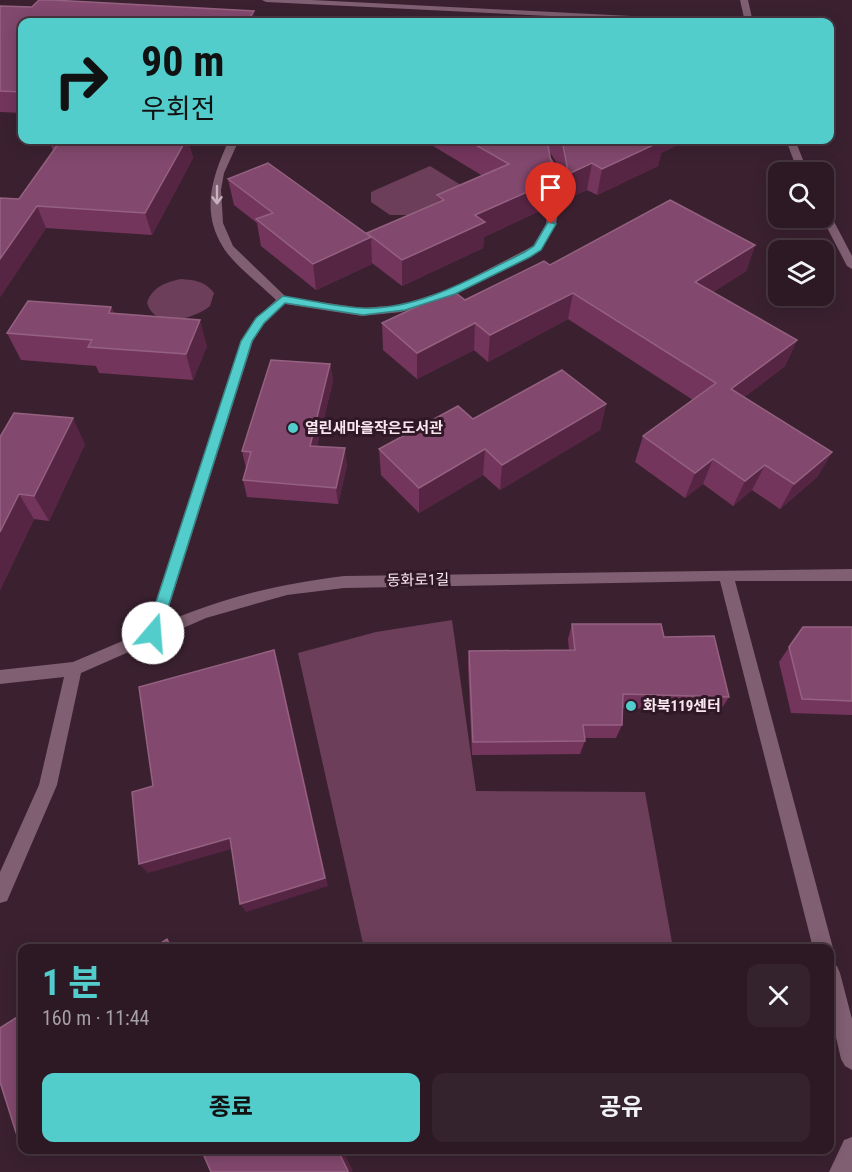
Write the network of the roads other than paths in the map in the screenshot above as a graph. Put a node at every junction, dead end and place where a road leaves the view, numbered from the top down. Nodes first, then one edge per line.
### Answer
1 (266, 0) edge
2 (744, 0) edge
3 (601, 18) edge
4 (748, 18) edge
5 (232, 144) edge
6 (538, 144) edge
7 (792, 144) edge
8 (799, 162) edge
9 (832, 228) edge
10 (852, 266) edge
11 (283, 300) junction
12 (726, 575) junction
13 (852, 575) edge
14 (153, 633) junction
15 (74, 669) junction
16 (0, 677) edge
17 (0, 894) edge
18 (822, 944) edge
19 (834, 989) edge
20 (852, 1059) edge
21 (852, 1148) edge
22 (840, 1172) edge

1 - 3 street
2 - 4 street
5 -> 11 street
6 - 11 street
7 - 8 street
9 - 10 street
11 - 14 street
12 - 13 street, 동화로1길
12 - 14 street, 동화로1길
12 - 18 street
14 - 15 street, 동화로1길
15 - 16 street, 동화로1길
15 - 17 street
19 - 20 street
21 - 22 street

